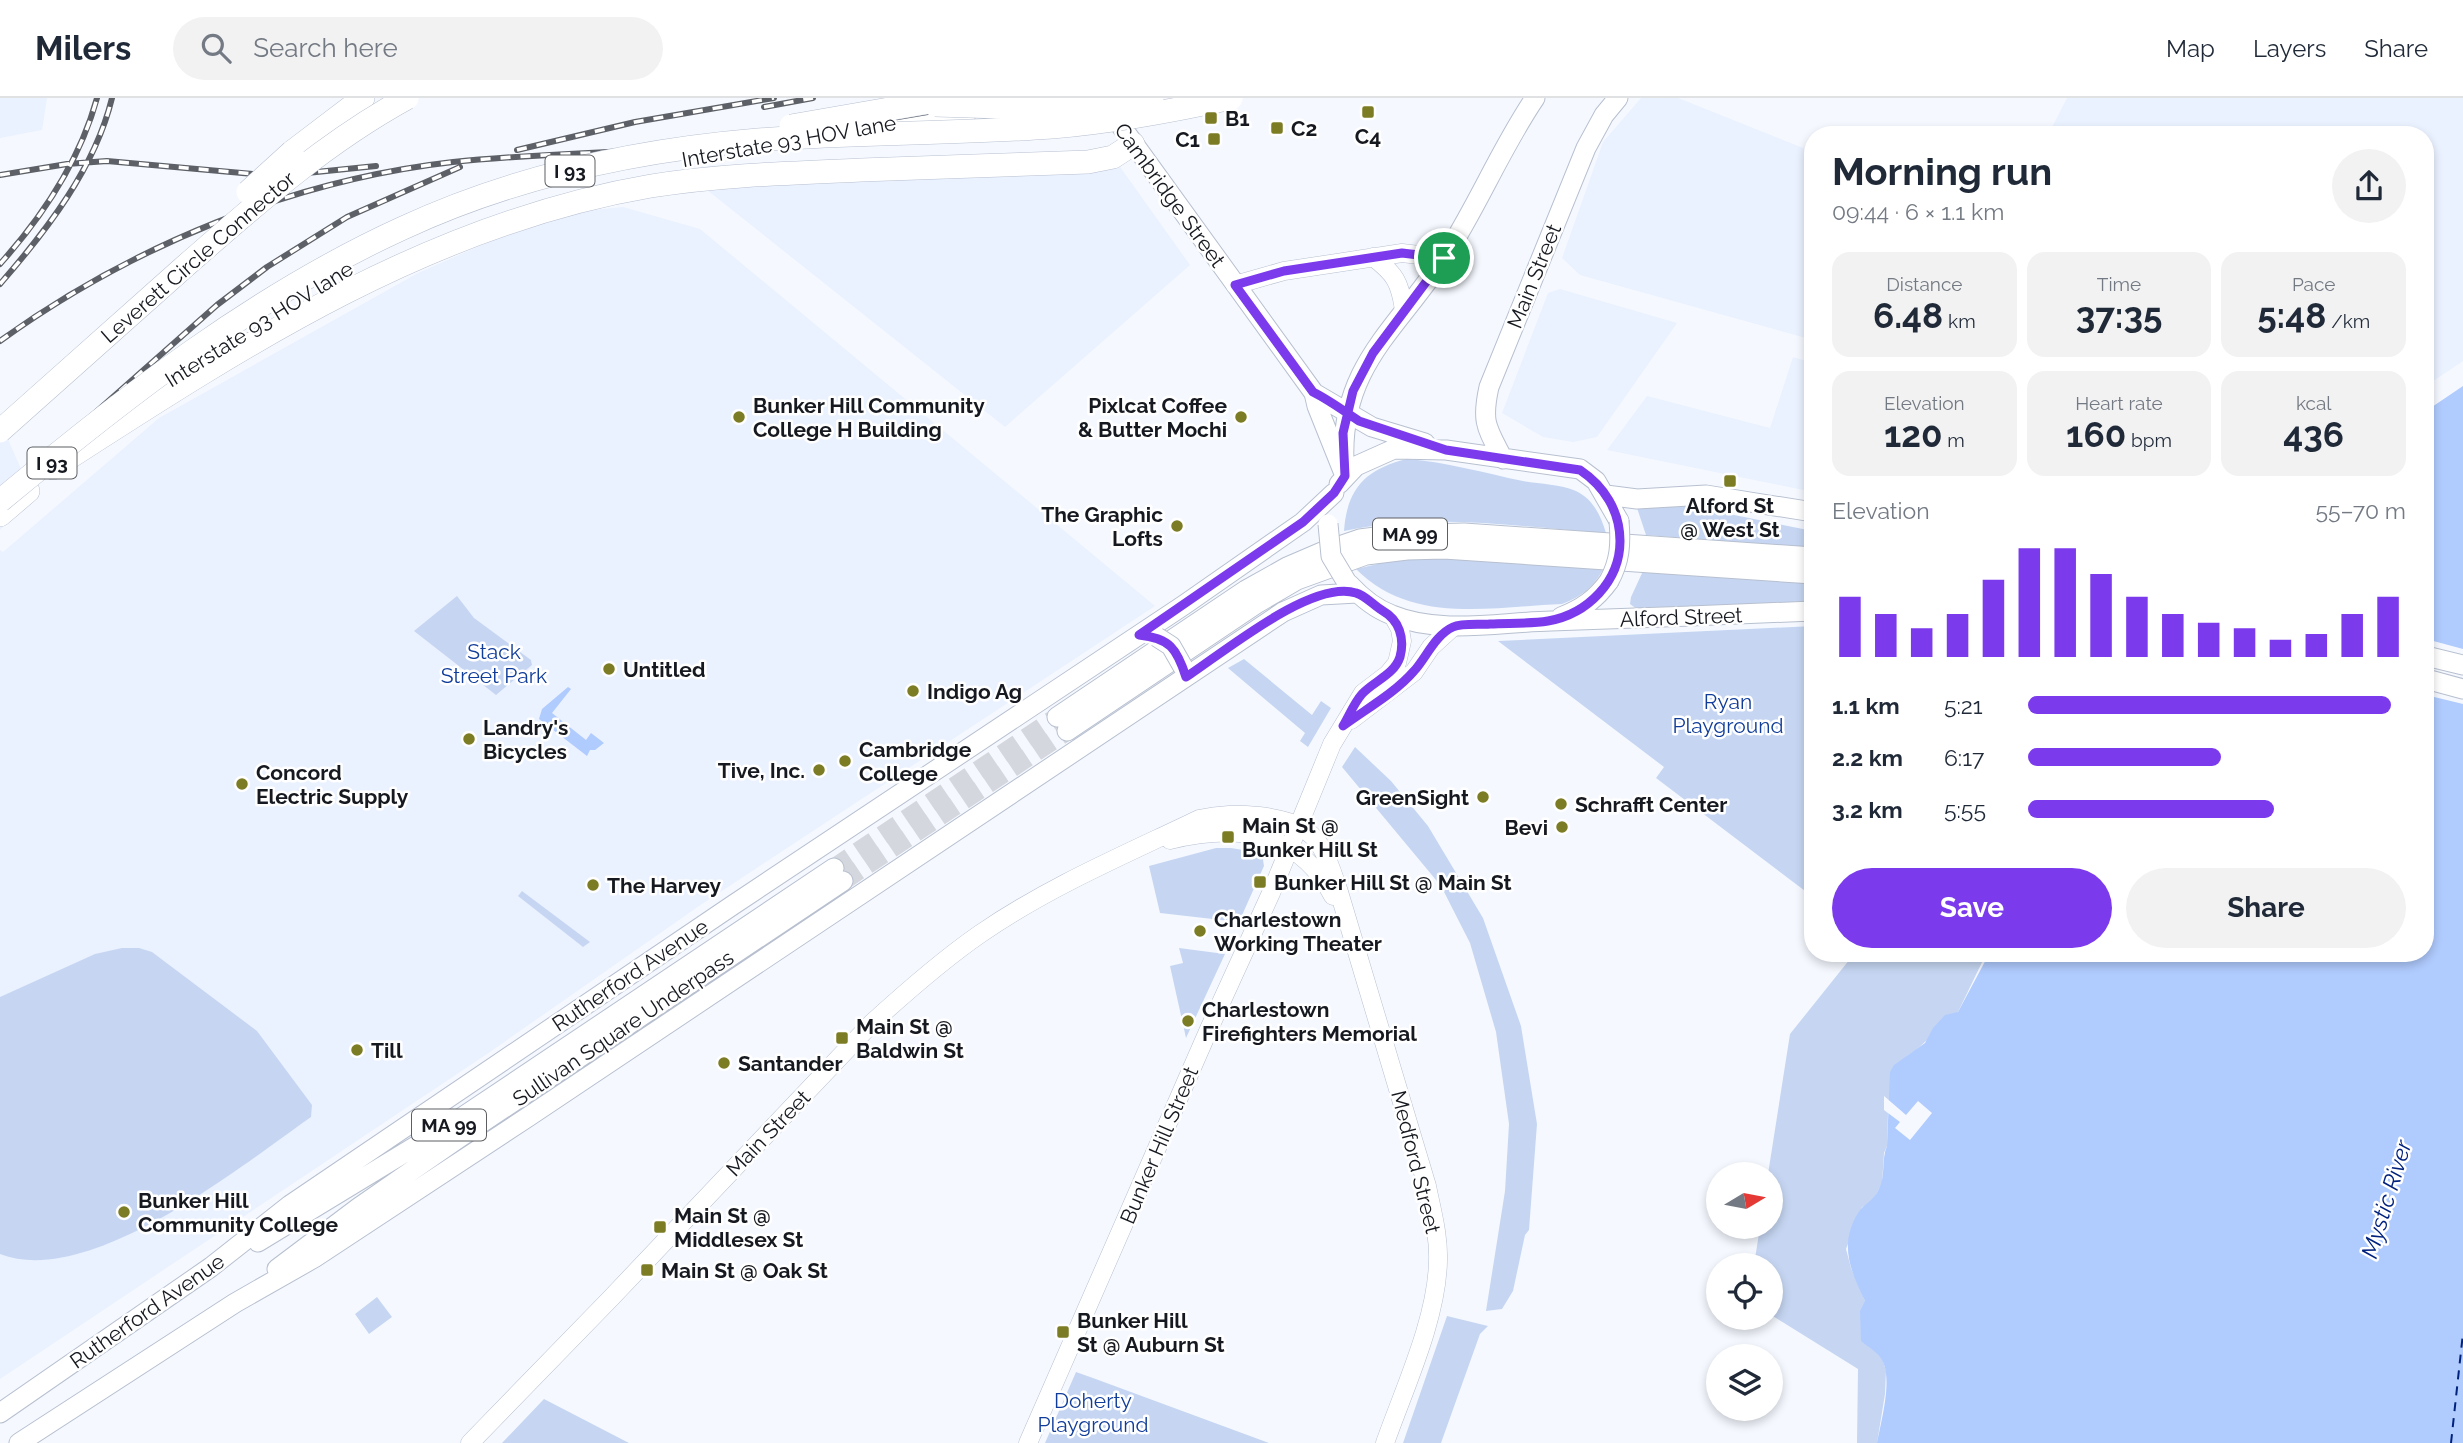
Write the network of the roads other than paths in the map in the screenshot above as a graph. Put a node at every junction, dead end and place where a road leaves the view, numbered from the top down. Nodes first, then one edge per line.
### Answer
1 (363, 98) edge
2 (407, 98) edge
3 (869, 98) edge
4 (953, 98) edge
5 (1045, 98) edge
6 (1101, 98) edge
7 (1153, 98) edge
8 (1231, 98) edge
9 (1535, 98) edge
10 (1618, 98) edge
11 (1129, 139) junction
12 (1373, 257) junction
13 (1444, 258) junction
14 (1235, 285) junction
15 (1404, 310) junction
16 (1314, 393) junction
17 (1347, 413) junction
18 (0, 416) edge
19 (104, 429) junction
20 (0, 431) edge
21 (1446, 450) junction
22 (1503, 460) junction
23 (1345, 476) junction
24 (1334, 493) junction
25 (1606, 495) junction
26 (0, 499) edge
27 (1804, 511) edge
28 (0, 515) edge
29 (1804, 556) edge
30 (1804, 573) edge
31 (1351, 587) junction
32 (1804, 611) edge
33 (1393, 616) junction
34 (1550, 621) junction
35 (1453, 626) junction
36 (1148, 636) junction
37 (2434, 658) edge
38 (2463, 665) edge
39 (1184, 672) junction
40 (2434, 681) edge
41 (2463, 688) edge
42 (1343, 726) junction
43 (1298, 824) junction
44 (1139, 848) junction
45 (1290, 848) junction
46 (1346, 921) junction
47 (211, 1267) junction
48 (235, 1303) junction
49 (0, 1412) edge
50 (61, 1416) junction
51 (19, 1443) edge
52 (29, 1443) edge
53 (470, 1443) edge
54 (1028, 1443) edge
55 (1385, 1443) edge

1 - 18 highway, Leverett Circle Connector, bridge
2 - 20 highway, Leverett Circle Connector, bridge
3 - 7 highway, bridge
4 - 26 highway, I 93, bridge
5 - 19 highway, Interstate 93 HOV lane / I 93, bridge
6 - 11 main road, Cambridge Street, bridge
8 - 26 highway, I 93, bridge
9 - 13 main road
10 - 22 main road, Main Street
11 - 14 main road, Cambridge Street
11 - 26 highway, bridge
12 - 13 main road
12 - 14 main road
12 - 15 main road
13 - 15 main road
14 - 16 main road, Cambridge Street
15 - 17 main road
16 - 17 main road, Cambridge Street
16 - 23 main road, Cambridge Street
17 - 21 main road, Cambridge Street
17 - 23 main road
19 - 26 highway, I 93, bridge
19 - 28 highway, Interstate 93 HOV lane / I 93
21 - 22 main road, Alford Street
21 - 23 main road, Alford Street
22 - 25 main road, Alford Street
23 - 24 main road, Alford Street
24 - 31 main road, Alford Street, bridge
24 - 36 main road, Rutherford Avenue
25 - 27 main road
25 - 34 main road, Alford Street, bridge
29 - 30 main road, MA 99
31 - 33 main road, Alford Street
31 - 39 main road, Rutherford Avenue
32 - 34 main road, Alford Street
33 - 35 main road, Alford Street
33 - 42 main road
34 - 35 main road, Alford Street
35 - 42 main road
36 - 39 main road, bridge
36 - 47 main road, Rutherford Avenue
37 - 38 main road
39 - 48 main road, Rutherford Avenue
40 - 41 main road
42 - 43 main road
43 - 44 main road, Main Street
43 - 45 main road
43 - 46 main road, Medford Street
44 - 45 main road, Main Street
44 - 53 main road, Main Street
45 - 46 main road, Medford Street
45 - 54 main road, Bunker Hill Street
46 - 55 main road, Medford Street
47 - 48 main road, Sullivan Square Underpass / MA 99
47 - 49 main road, Rutherford Avenue / MA 99
48 - 50 main road, Rutherford Avenue / MA 99
50 - 51 main road, MA 99
50 - 52 main road

